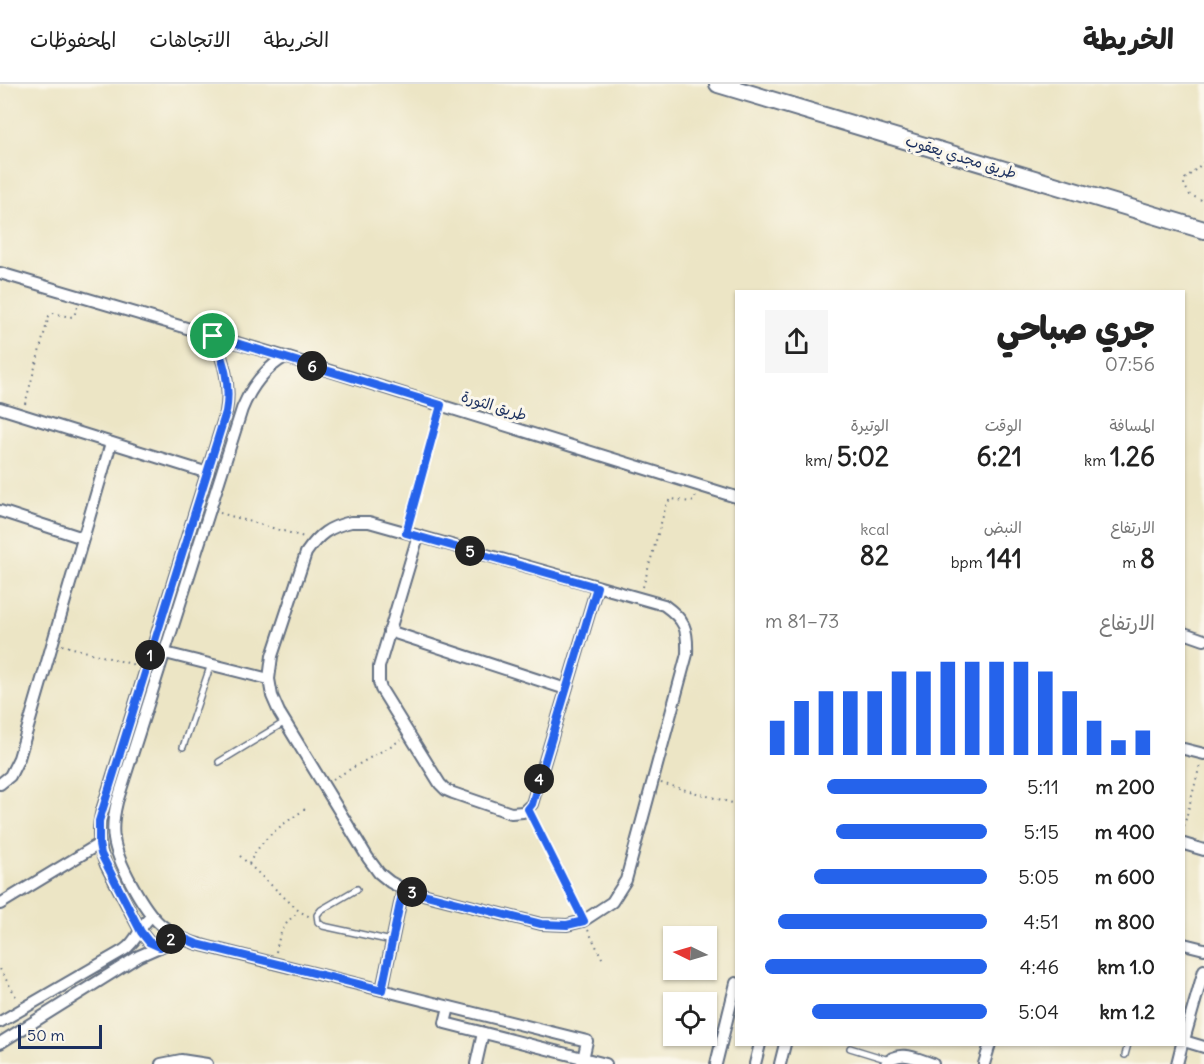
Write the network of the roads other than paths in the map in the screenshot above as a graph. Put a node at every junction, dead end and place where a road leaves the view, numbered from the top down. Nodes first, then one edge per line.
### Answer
1 (718, 84) edge
2 (1204, 230) edge
3 (0, 273) edge
4 (213, 336) junction
5 (285, 357) junction
6 (0, 408) edge
7 (226, 412) junction
8 (240, 416) junction
9 (111, 442) junction
10 (208, 473) junction
11 (735, 496) edge
12 (0, 511) edge
13 (418, 536) junction
14 (83, 538) junction
15 (186, 543) junction
16 (199, 547) junction
17 (597, 587) junction
18 (169, 597) junction
19 (181, 601) junction
20 (389, 631) junction
21 (1185, 633) edge
22 (1204, 640) edge
23 (165, 653) junction
24 (211, 664) junction
25 (269, 679) junction
26 (566, 689) junction
27 (285, 722) junction
28 (124, 740) junction
29 (135, 744) junction
30 (183, 747) dead end
31 (1185, 749) edge
32 (1204, 754) edge
33 (219, 762) dead end
34 (0, 784) edge
35 (99, 844) junction
36 (1185, 844) edge
37 (1204, 850) edge
38 (357, 889) dead end
39 (403, 889) junction
40 (0, 904) edge
41 (152, 916) junction
42 (141, 932) junction
43 (174, 934) junction
44 (392, 941) junction
45 (1185, 944) edge
46 (160, 947) junction
47 (1204, 949) edge
48 (1204, 970) edge
49 (735, 987) edge
50 (382, 990) junction
51 (1189, 1003) edge
52 (449, 1007) junction
53 (0, 1022) edge
54 (1185, 1029) edge
55 (483, 1033) junction
56 (1185, 1042) edge
57 (0, 1043) edge
58 (760, 1046) edge
59 (784, 1046) edge
60 (989, 1046) edge
61 (1127, 1046) edge
62 (1182, 1046) edge
63 (1204, 1047) edge
64 (850, 1048) dead end
65 (1125, 1055) dead end
66 (582, 1061) edge
67 (888, 1062) edge
68 (161, 1064) edge
69 (207, 1064) edge
70 (477, 1064) edge
71 (606, 1064) edge
72 (716, 1064) edge
73 (755, 1064) edge
74 (780, 1064) edge
75 (933, 1064) edge
76 (984, 1064) edge
77 (1177, 1064) edge

1 - 2 street, طريق مجدي يعقوب
3 - 4 street, طريق الثورة
4 - 5 street, طريق الثورة
4 - 7 street
5 - 8 street
5 - 11 street, طريق الثورة
6 - 9 street
7 - 8 street
7 - 10 street
8 - 16 street
9 - 10 street
9 - 14 street
10 - 15 street
12 - 14 street
13 - 17 street
13 - 20 street
13 - 25 street
14 - 34 street
15 - 16 street
15 - 18 street
16 - 19 street
17 - 26 street
17 - 39 street
18 - 19 street
18 - 28 street
19 - 23 street
20 - 26 street
20 - 26 street
21 - 22 street
23 - 24 street
23 - 29 street
24 - 25 street
24 - 30 lane
25 - 27 street
27 - 33 lane
27 - 39 street
28 - 29 street
28 - 35 street
29 - 41 street
31 - 32 street
35 - 40 street
35 - 42 street
36 - 37 street
38 - 44 lane
39 - 44 street
41 - 42 street
41 - 43 street
42 - 46 street
42 - 53 street
43 - 46 street
43 - 50 street
44 - 50 street
45 - 47 street
46 - 57 street
48 - 51 street
49 - 72 street
50 - 52 street
51 - 54 street
52 - 55 street
52 - 66 street
55 - 66 street
55 - 70 street
56 - 63 street
58 - 73 street
59 - 74 street
60 - 76 street
61 - 65 lane
62 - 77 street
64 - 67 lane
66 - 71 street
67 - 75 street
68 - 69 street

